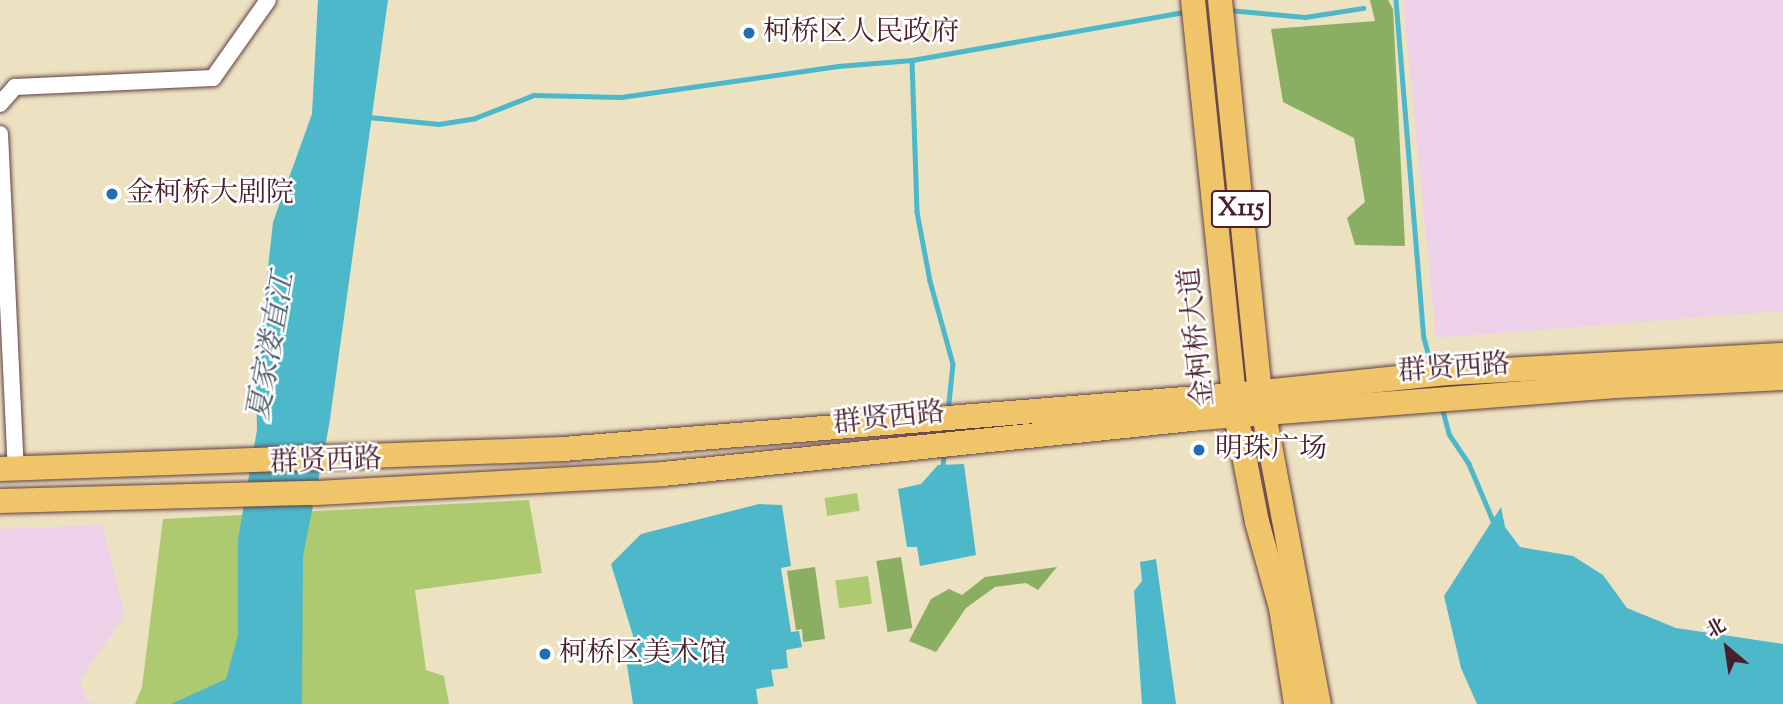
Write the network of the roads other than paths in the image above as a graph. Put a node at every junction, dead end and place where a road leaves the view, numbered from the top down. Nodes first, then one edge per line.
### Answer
1 (268, 0) edge
2 (1193, 0) edge
3 (1220, 0) edge
4 (0, 104) edge
5 (0, 134) edge
6 (1783, 355) edge
7 (1783, 379) edge
8 (1261, 403) junction
9 (1235, 405) junction
10 (8, 469) edge
11 (0, 501) edge
12 (1296, 704) edge
13 (1319, 704) edge

1 - 4 street
2 - 9 main road, 金柯桥大道 / X115
3 - 8 main road, 金柯桥大道 / X115
5 - 10 street
6 - 8 main road, 群贤西路
7 - 8 main road, 群贤西路
8 - 9 main road, 群贤西路
8 - 13 main road, 金柯桥大道 / X115
9 - 10 main road, 群贤西路
9 - 11 main road, 群贤西路
9 - 12 main road, 金柯桥大道 / X115

